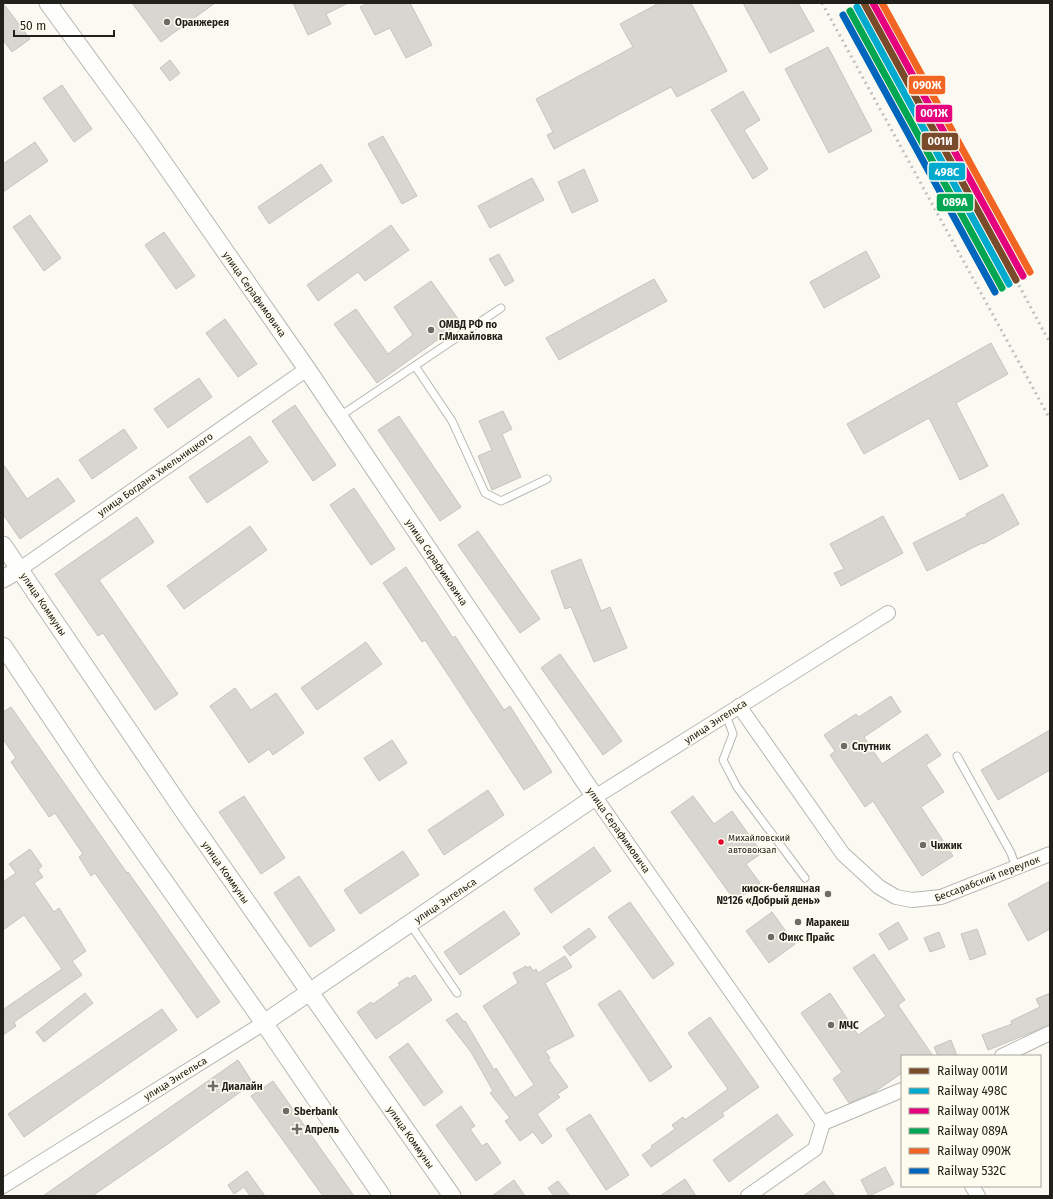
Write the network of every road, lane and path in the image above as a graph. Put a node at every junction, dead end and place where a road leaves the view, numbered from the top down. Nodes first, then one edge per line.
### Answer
1 (48, 3) edge
2 (501, 308) dead end
3 (415, 366) junction
4 (307, 369) junction
5 (339, 416) junction
6 (547, 479) dead end
7 (3, 545) edge
8 (20, 569) junction
9 (3, 579) edge
10 (888, 613) dead end
11 (3, 646) edge
12 (738, 706) junction
13 (726, 715) junction
14 (957, 756) dead end
15 (595, 797) junction
16 (1050, 854) edge
17 (1016, 869) junction
18 (805, 878) dead end
19 (410, 924) junction
20 (310, 993) junction
21 (457, 993) dead end
22 (264, 1023) junction
23 (1050, 1033) edge
24 (1004, 1055) edge
25 (901, 1090) edge
26 (823, 1123) junction
27 (3, 1186) edge
28 (973, 1187) edge
29 (382, 1196) edge
30 (452, 1196) edge
31 (748, 1196) edge
32 (978, 1196) edge

1 - 4 street, улица Серафимовича
2 - 3 lane
3 - 5 lane
3 - 6 lane
4 - 5 street, улица Серафимовича
4 - 8 street, улица Богдана Хмельницкого
5 - 15 street, улица Серафимовича
7 - 8 street, улица Коммуны
8 - 9 street, улица Богдана Хмельницкого
8 - 20 street, улица Коммуны
10 - 12 street, улица Энгельса
11 - 22 street
12 - 13 street, улица Энгельса
12 - 17 street, Бессарабский переулок
13 - 15 street, улица Энгельса
13 - 18 lane
14 - 17 lane
15 - 19 street, улица Энгельса
15 - 26 street, улица Серафимовича
16 - 17 street, Бессарабский переулок
19 - 20 street, улица Энгельса
19 - 21 lane
20 - 22 street, улица Энгельса
20 - 30 street, улица Коммуны
22 - 27 street, улица Энгельса
22 - 29 street
23 - 24 street
25 - 26 street
26 - 31 street
28 - 32 street

